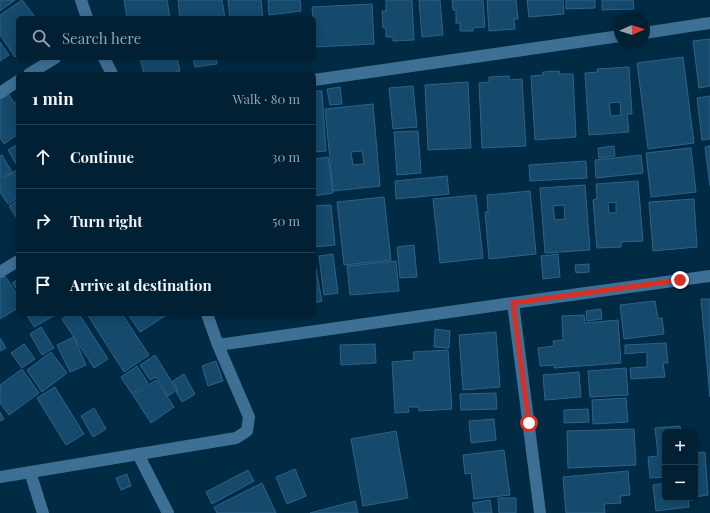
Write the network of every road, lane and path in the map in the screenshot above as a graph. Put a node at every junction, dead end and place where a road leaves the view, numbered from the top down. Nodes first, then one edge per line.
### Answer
1 (81, 0) edge
2 (86, 16) edge
3 (710, 23) edge
4 (650, 32) edge
5 (614, 37) edge
6 (51, 60) edge
7 (105, 60) edge
8 (32, 72) edge
9 (111, 72) edge
10 (316, 80) edge
11 (16, 82) edge
12 (0, 93) edge
13 (16, 262) edge
14 (0, 272) edge
15 (710, 276) edge
16 (513, 303) junction
17 (207, 316) edge
18 (218, 345) junction
19 (138, 454) junction
20 (30, 472) junction
21 (0, 477) edge
22 (44, 513) edge
23 (168, 513) edge
24 (540, 513) edge

1 - 2 street
3 - 4 street
5 - 10 street
6 - 8 street
7 - 9 street
11 - 12 street
13 - 14 street
15 - 16 street
16 - 18 street
16 - 24 street
17 - 18 street
18 - 19 street
19 - 20 street
19 - 23 street
20 - 21 street
20 - 22 street

